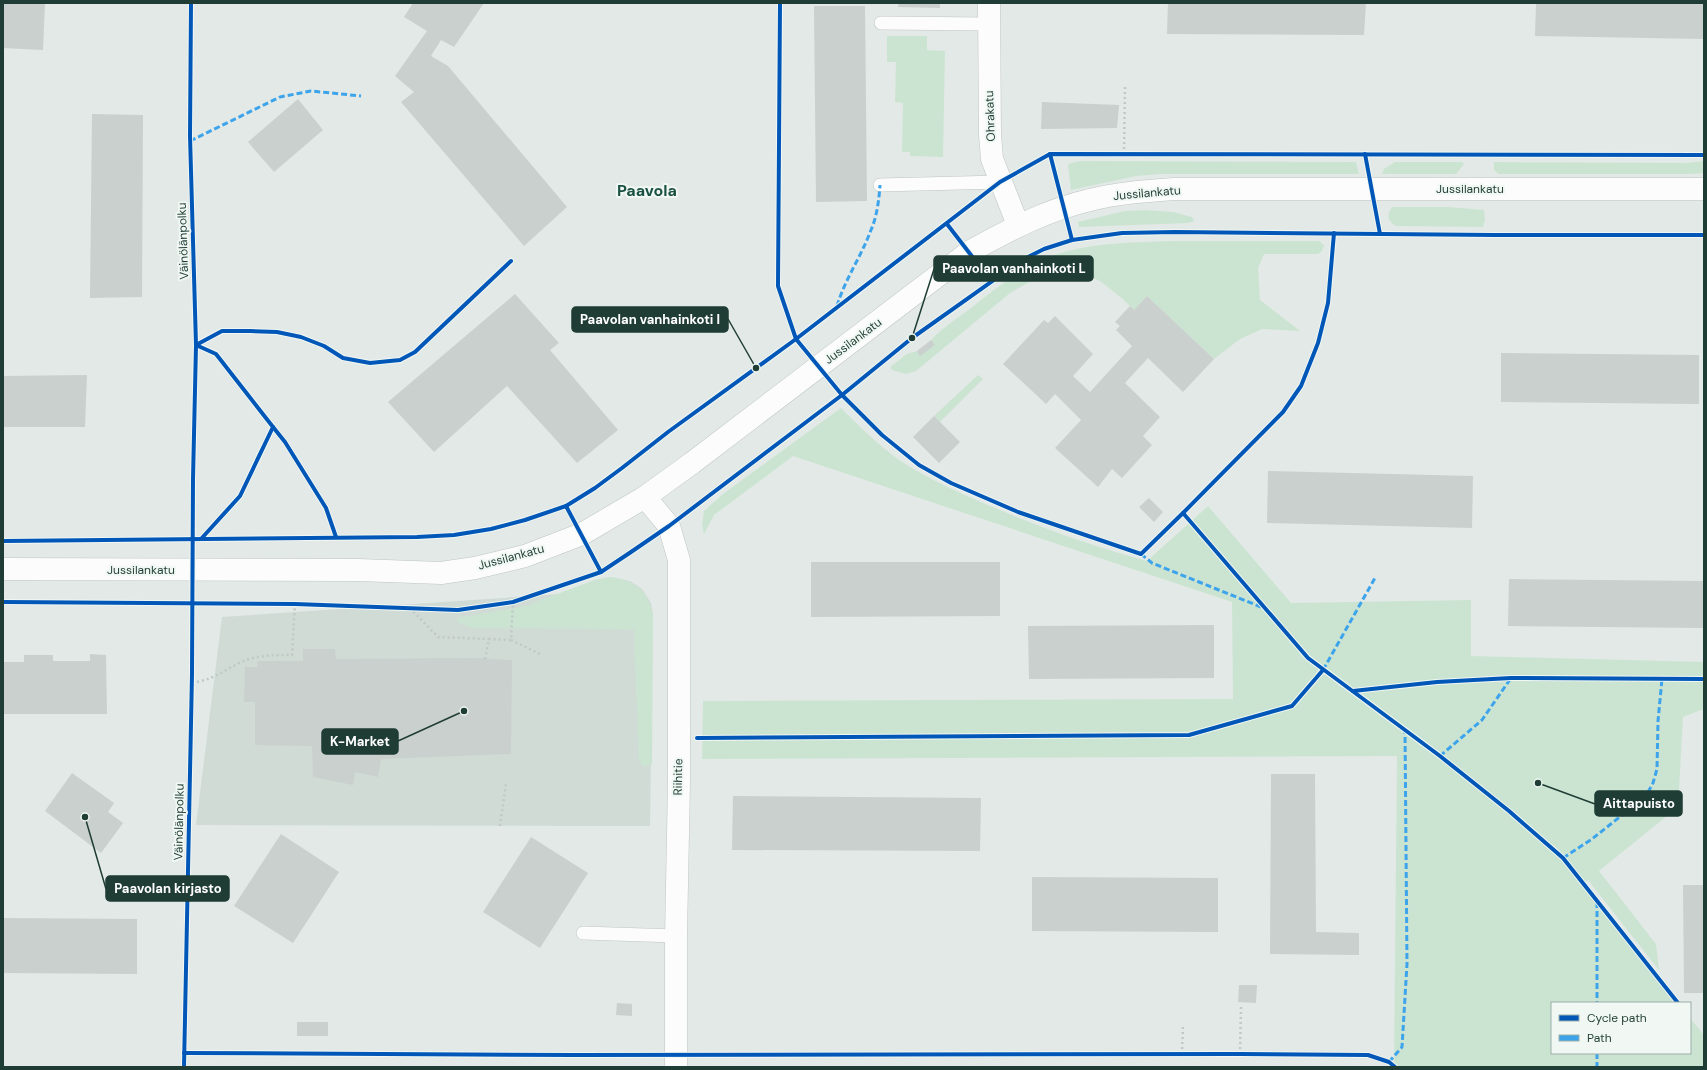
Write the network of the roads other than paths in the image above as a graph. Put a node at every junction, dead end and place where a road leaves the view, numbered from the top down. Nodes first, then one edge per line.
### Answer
1 (989, 14) edge
2 (881, 23) dead end
3 (1000, 182) junction
4 (880, 185) dead end
5 (1704, 189) edge
6 (1018, 225) junction
7 (644, 497) junction
8 (3, 569) edge
9 (583, 933) dead end
10 (676, 936) junction
11 (676, 1067) edge

1 - 2 lane
1 - 3 main road, Ohrakatu
3 - 4 lane
3 - 6 main road, Ohrakatu
5 - 6 main road, Jussilankatu
6 - 7 main road, Jussilankatu
7 - 8 main road, Jussilankatu
7 - 10 main road, Riihitie
9 - 10 lane
10 - 11 main road, Riihitie

